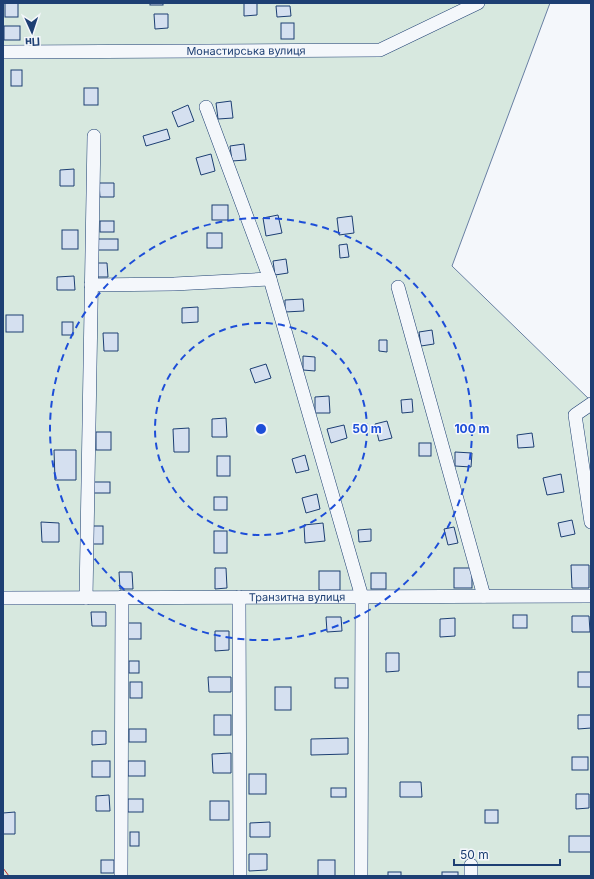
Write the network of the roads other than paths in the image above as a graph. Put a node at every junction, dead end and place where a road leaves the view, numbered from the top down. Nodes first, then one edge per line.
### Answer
1 (478, 3) edge
2 (3, 52) edge
3 (206, 107) dead end
4 (94, 136) dead end
5 (270, 279) junction
6 (91, 284) junction
7 (398, 287) dead end
8 (591, 404) edge
9 (591, 522) edge
10 (484, 596) junction
11 (591, 596) edge
12 (240, 597) junction
13 (362, 597) junction
14 (3, 598) edge
15 (86, 598) junction
16 (122, 598) junction
17 (122, 876) edge
18 (240, 876) edge
19 (361, 876) edge

1 - 2 street, Монастирська вулиця
3 - 5 street
4 - 6 street
5 - 6 street
5 - 13 street
6 - 15 street
7 - 10 street
8 - 9 street
10 - 11 street, Транзитна вулиця
10 - 13 street, Транзитна вулиця
12 - 13 street, Транзитна вулиця
12 - 16 street, Транзитна вулиця
12 - 18 street
13 - 19 street
14 - 15 street, Транзитна вулиця
15 - 16 street, Транзитна вулиця
16 - 17 street

